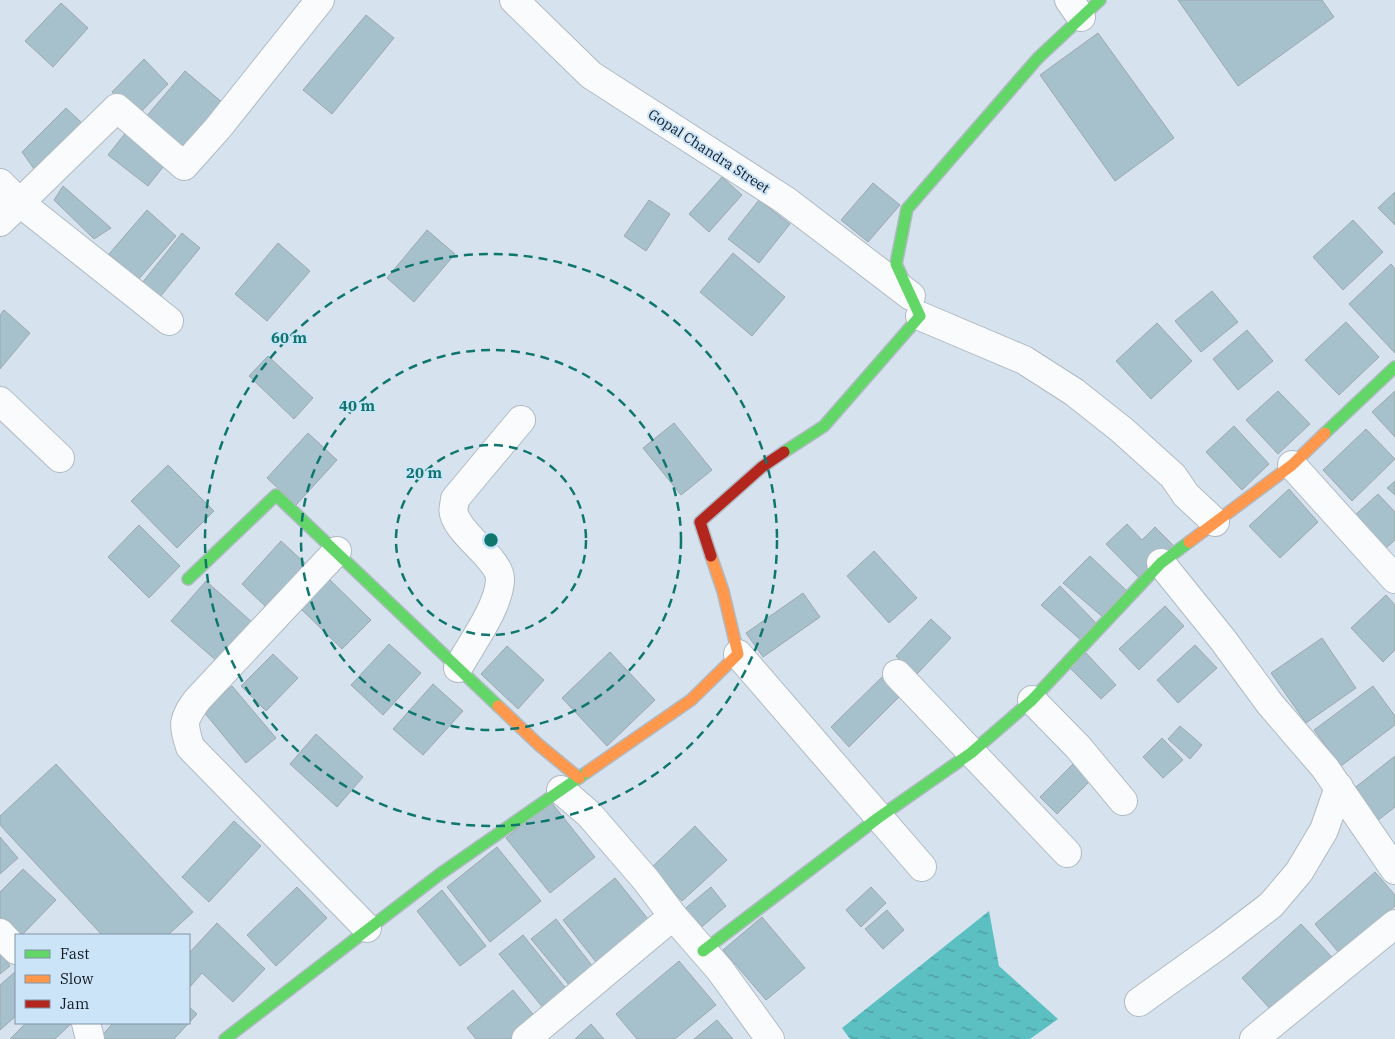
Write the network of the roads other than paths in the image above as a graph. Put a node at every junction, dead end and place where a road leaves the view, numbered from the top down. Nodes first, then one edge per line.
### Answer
1 (320, 0) edge
2 (514, 0) edge
3 (1083, 6) edge
4 (0, 183) edge
5 (18, 202) junction
6 (0, 222) edge
7 (916, 306) junction
8 (169, 321) dead end
9 (1395, 367) edge
10 (0, 401) edge
11 (520, 420) dead end
12 (60, 458) dead end
13 (1292, 465) junction
14 (1215, 522) junction
15 (337, 551) junction
16 (1161, 563) junction
17 (1391, 565) edge
18 (188, 579) dead end
19 (738, 654) junction
20 (458, 668) junction
21 (897, 674) dead end
22 (1032, 700) junction
23 (971, 753) junction
24 (570, 784) junction
25 (1338, 787) junction
26 (1122, 802) dead end
27 (878, 818) junction
28 (1067, 853) dead end
29 (922, 867) dead end
30 (1395, 870) edge
31 (672, 916) junction
32 (1395, 924) edge
33 (366, 928) junction
34 (0, 933) edge
35 (15, 949) edge
36 (703, 951) junction
37 (1139, 1002) dead end
38 (86, 1024) edge
39 (90, 1039) edge
40 (225, 1039) edge
41 (526, 1039) edge
42 (770, 1039) edge
43 (1254, 1039) edge

1 - 5 street
2 - 7 street, Gopal Chandra Street
3 - 7 street
4 - 5 street
5 - 6 street
5 - 8 street
7 - 14 street, Gopal Chandra Street
7 - 19 street
9 - 13 street
10 - 12 street
11 - 20 street
13 - 14 street
13 - 17 street
14 - 16 street
15 - 18 street
15 - 20 street
15 - 33 street
16 - 22 street
16 - 25 street
19 - 24 street
19 - 27 street
20 - 24 street
21 - 23 street
22 - 23 street
22 - 26 street
23 - 27 street
23 - 28 street
24 - 31 street
24 - 33 street
25 - 30 street
25 - 37 street
27 - 29 street
27 - 36 street
31 - 36 street
31 - 41 street
32 - 43 street
33 - 40 street
34 - 35 street
36 - 42 street
38 - 39 street

